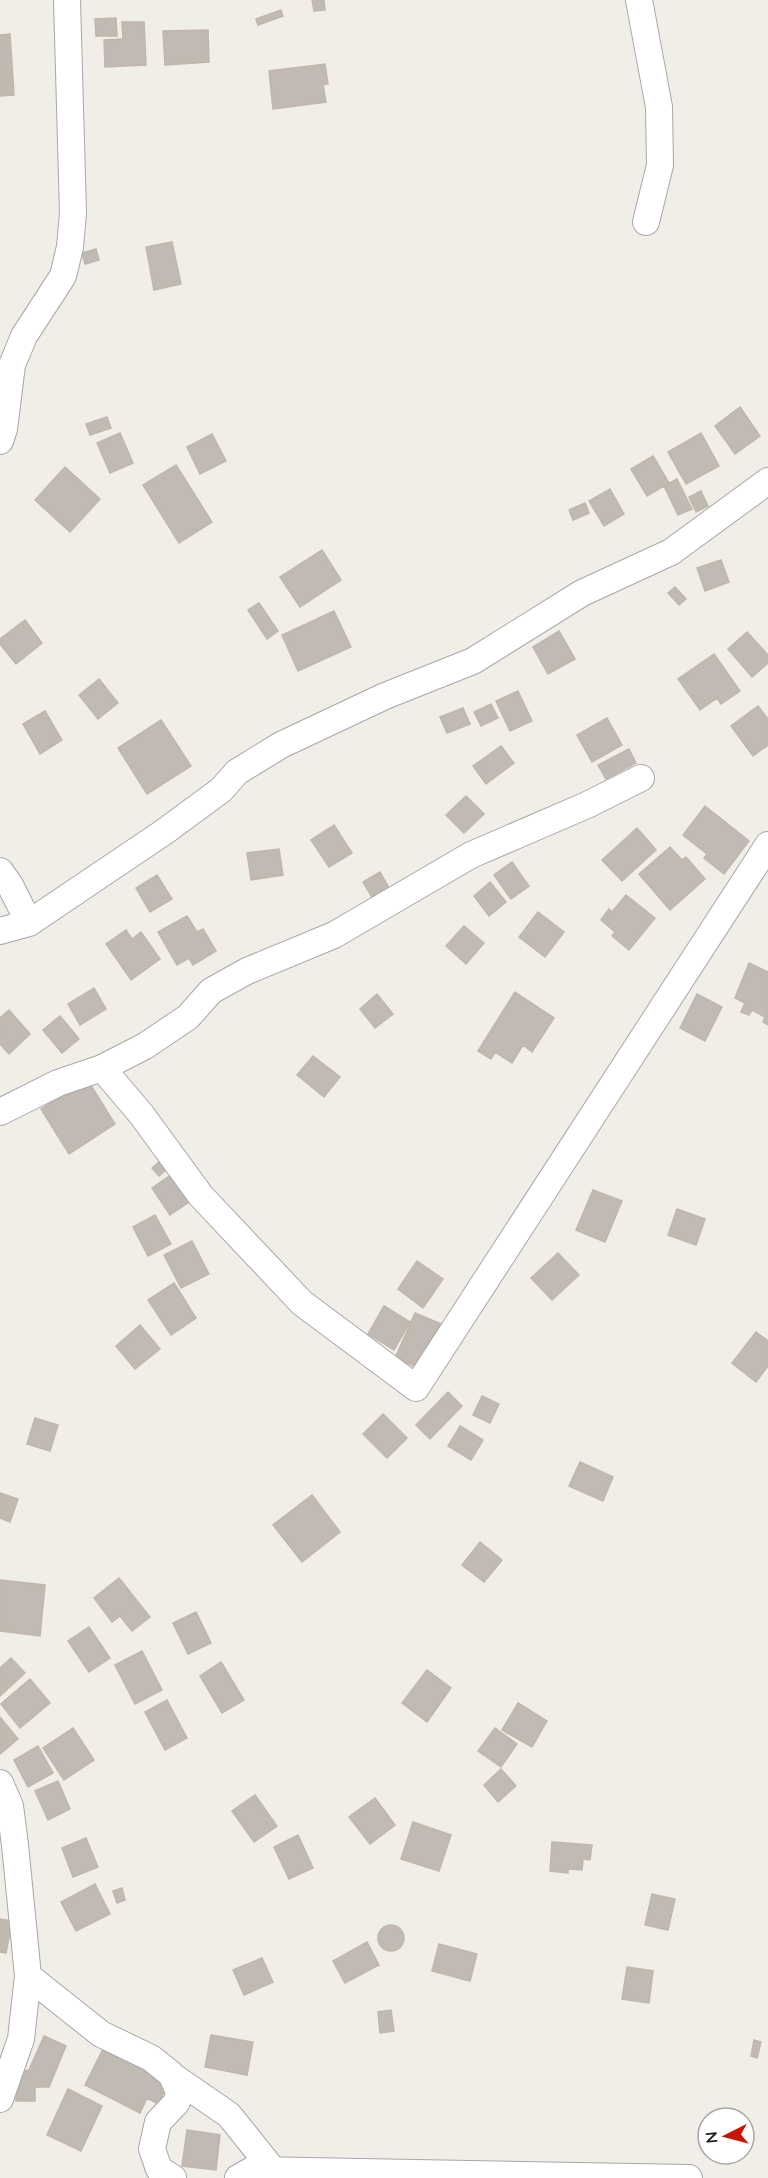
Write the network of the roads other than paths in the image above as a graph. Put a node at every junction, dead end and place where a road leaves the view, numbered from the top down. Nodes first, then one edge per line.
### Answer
1 (68, 0) edge
2 (639, 0) edge
3 (646, 222) dead end
4 (0, 441) edge
5 (768, 481) edge
6 (641, 778) dead end
7 (768, 846) edge
8 (0, 871) edge
9 (29, 923) junction
10 (0, 931) edge
11 (102, 1068) junction
12 (0, 1112) edge
13 (0, 1783) edge
14 (28, 1976) junction
15 (171, 2075) junction
16 (0, 2099) edge
17 (273, 2170) junction
18 (173, 2178) edge
19 (238, 2178) edge
20 (689, 2178) edge

1 - 4 street
2 - 3 street
5 - 9 street
6 - 11 street
7 - 11 street
8 - 9 street
9 - 10 street
11 - 12 street
13 - 14 street
14 - 15 street
14 - 16 street
15 - 17 street
15 - 18 street
17 - 19 street
17 - 20 street

